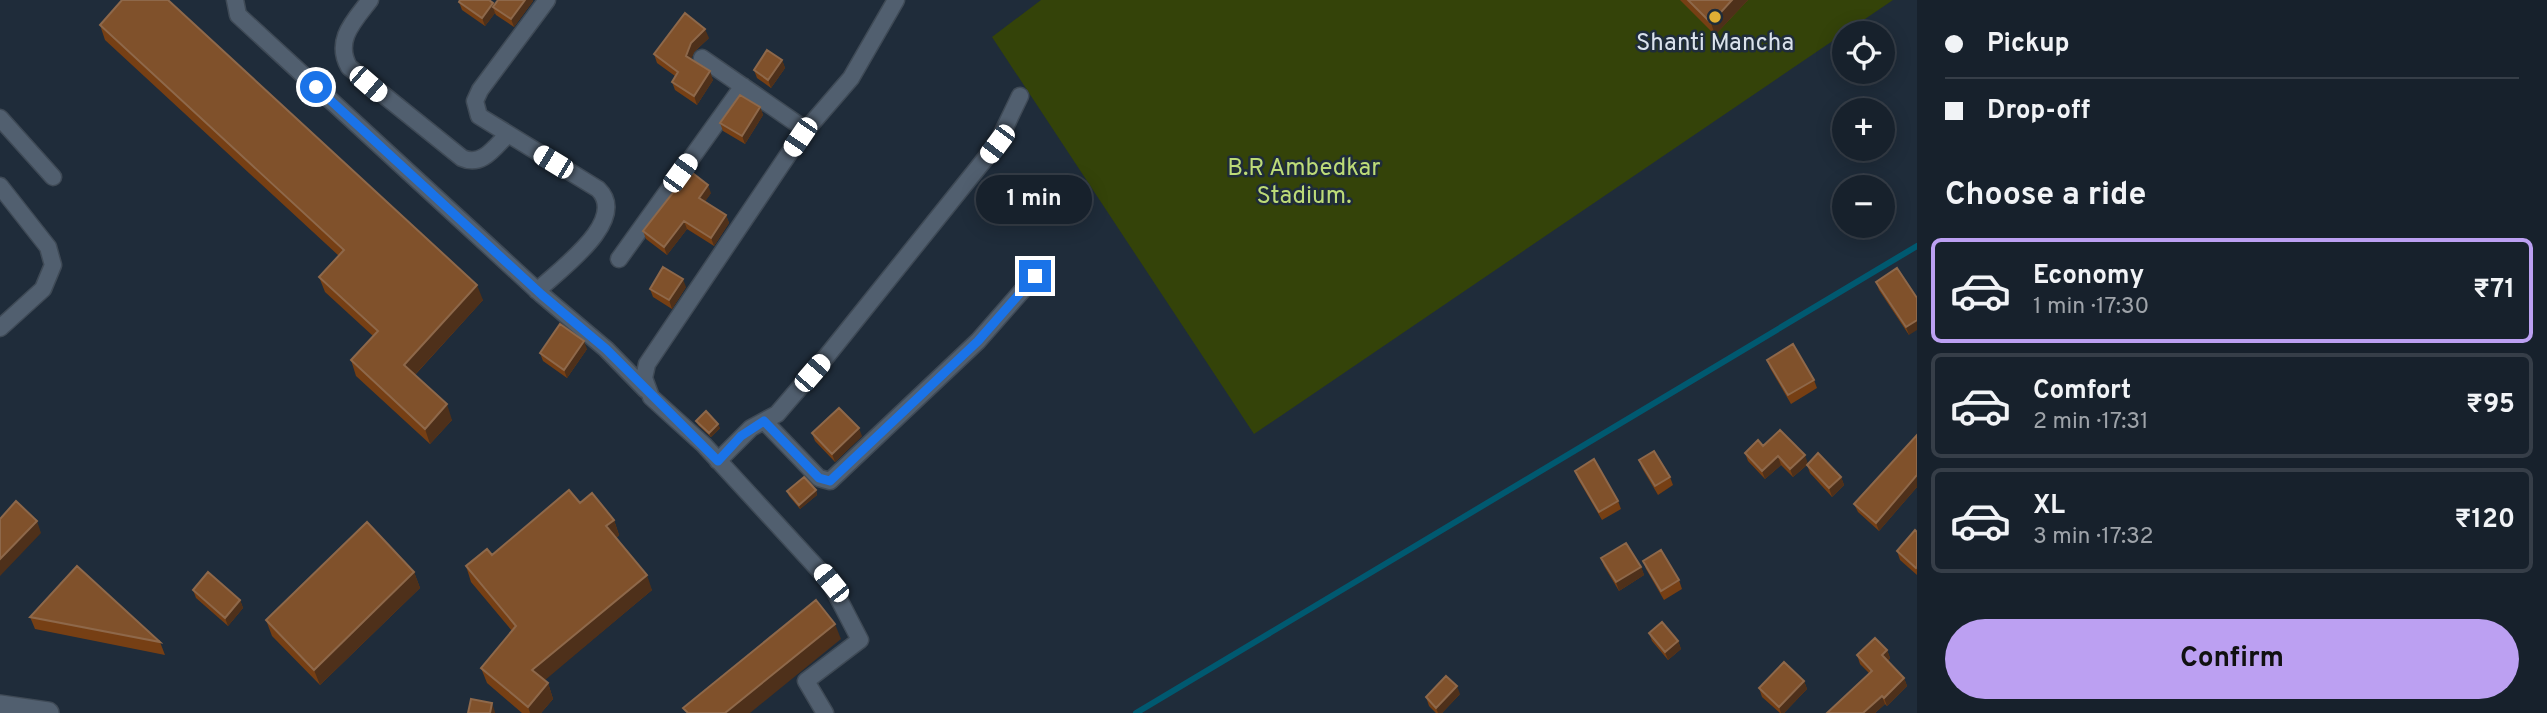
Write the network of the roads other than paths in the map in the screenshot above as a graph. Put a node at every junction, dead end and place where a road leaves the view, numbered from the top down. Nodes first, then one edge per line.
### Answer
1 (235, 0) edge
2 (370, 0) edge
3 (547, 0) edge
4 (897, 0) edge
5 (702, 58) dead end
6 (743, 86) junction
7 (1020, 96) dead end
8 (0, 118) edge
9 (806, 130) junction
10 (508, 135) junction
11 (53, 177) dead end
12 (0, 186) edge
13 (619, 259) dead end
14 (1035, 276) dead end
15 (537, 290) junction
16 (0, 328) edge
17 (646, 390) junction
18 (764, 421) junction
19 (718, 461) junction
20 (0, 706) edge
21 (48, 713) edge
22 (825, 713) edge

1 - 15 street
2 - 10 street
3 - 10 street
4 - 9 street
5 - 6 street
6 - 9 street
6 - 13 street
7 - 18 street
8 - 11 street
9 - 17 street
10 - 15 street
12 - 16 street
14 - 18 street
15 - 17 street
17 - 19 street
18 - 19 street
19 - 22 street
20 - 21 street

